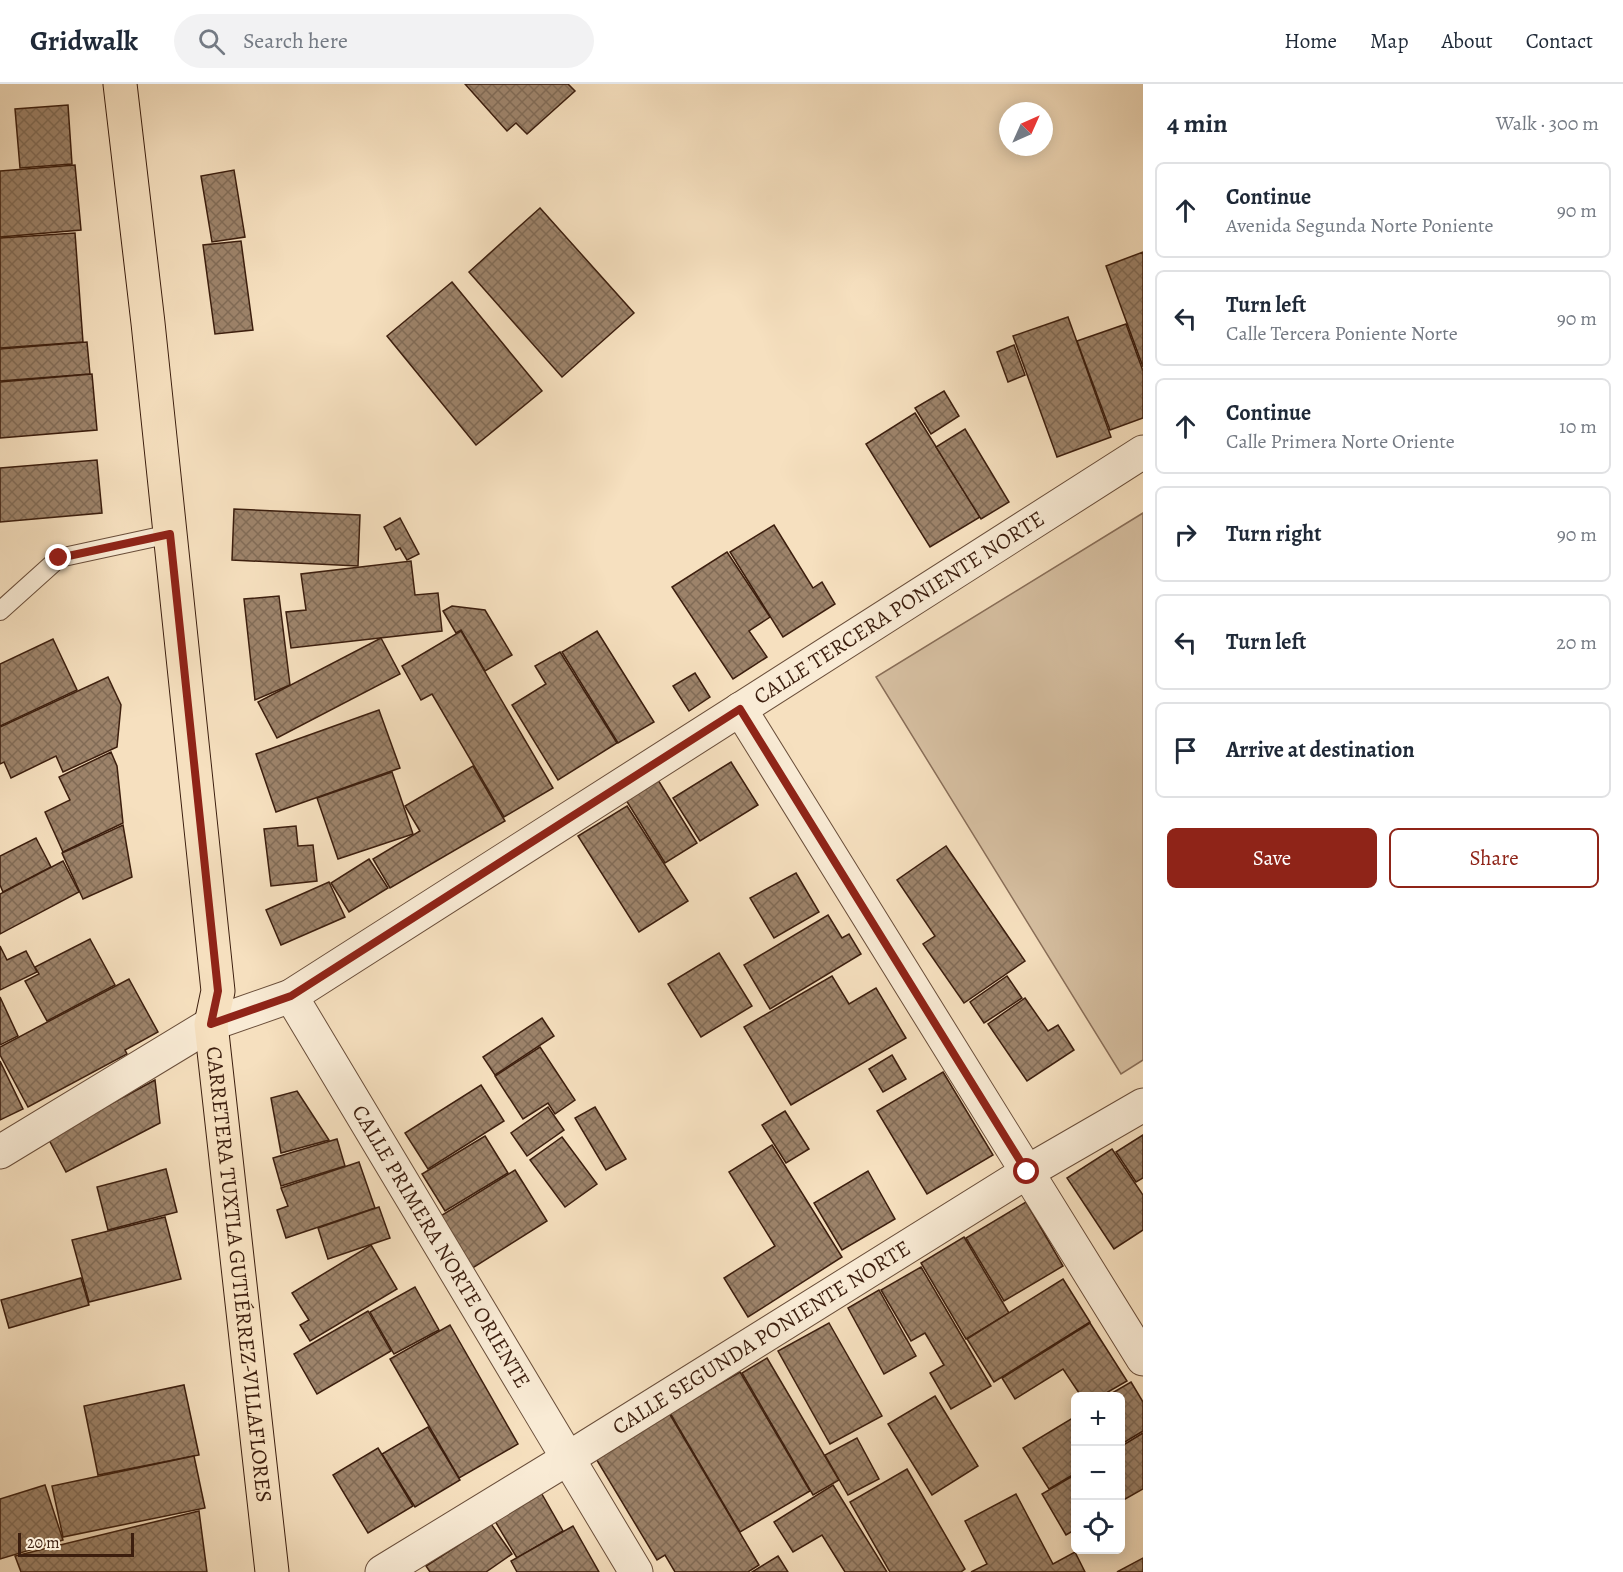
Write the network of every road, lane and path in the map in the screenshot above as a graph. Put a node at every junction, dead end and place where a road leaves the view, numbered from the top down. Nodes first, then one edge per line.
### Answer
1 (120, 84) edge
2 (1143, 452) edge
3 (170, 534) junction
4 (0, 611) edge
5 (740, 709) junction
6 (291, 996) junction
7 (211, 1024) junction
8 (1143, 1105) edge
9 (0, 1152) edge
10 (1027, 1172) junction
11 (1143, 1359) edge
12 (567, 1459) junction
13 (272, 1572) edge
14 (381, 1572) edge
15 (636, 1572) edge

1 - 3 main road, CARRETERA TUXTLA GUTIÉRREZ-VILLAFLORES
2 - 5 street, CALLE TERCERA PONIENTE NORTE
3 - 4 lane
3 - 7 main road, CARRETERA TUXTLA GUTIÉRREZ-VILLAFLORES
5 - 6 street, CALLE TERCERA PONIENTE NORTE
5 - 10 street
6 - 7 street
6 - 12 street, CALLE PRIMERA NORTE ORIENTE
7 - 9 street
7 - 13 main road, CARRETERA TUXTLA GUTIÉRREZ-VILLAFLORES
8 - 10 street, CALLE SEGUNDA PONIENTE NORTE
10 - 11 street
10 - 12 street, CALLE SEGUNDA PONIENTE NORTE
12 - 14 street, CALLE SEGUNDA PONIENTE NORTE
12 - 15 street, CALLE PRIMERA NORTE ORIENTE

